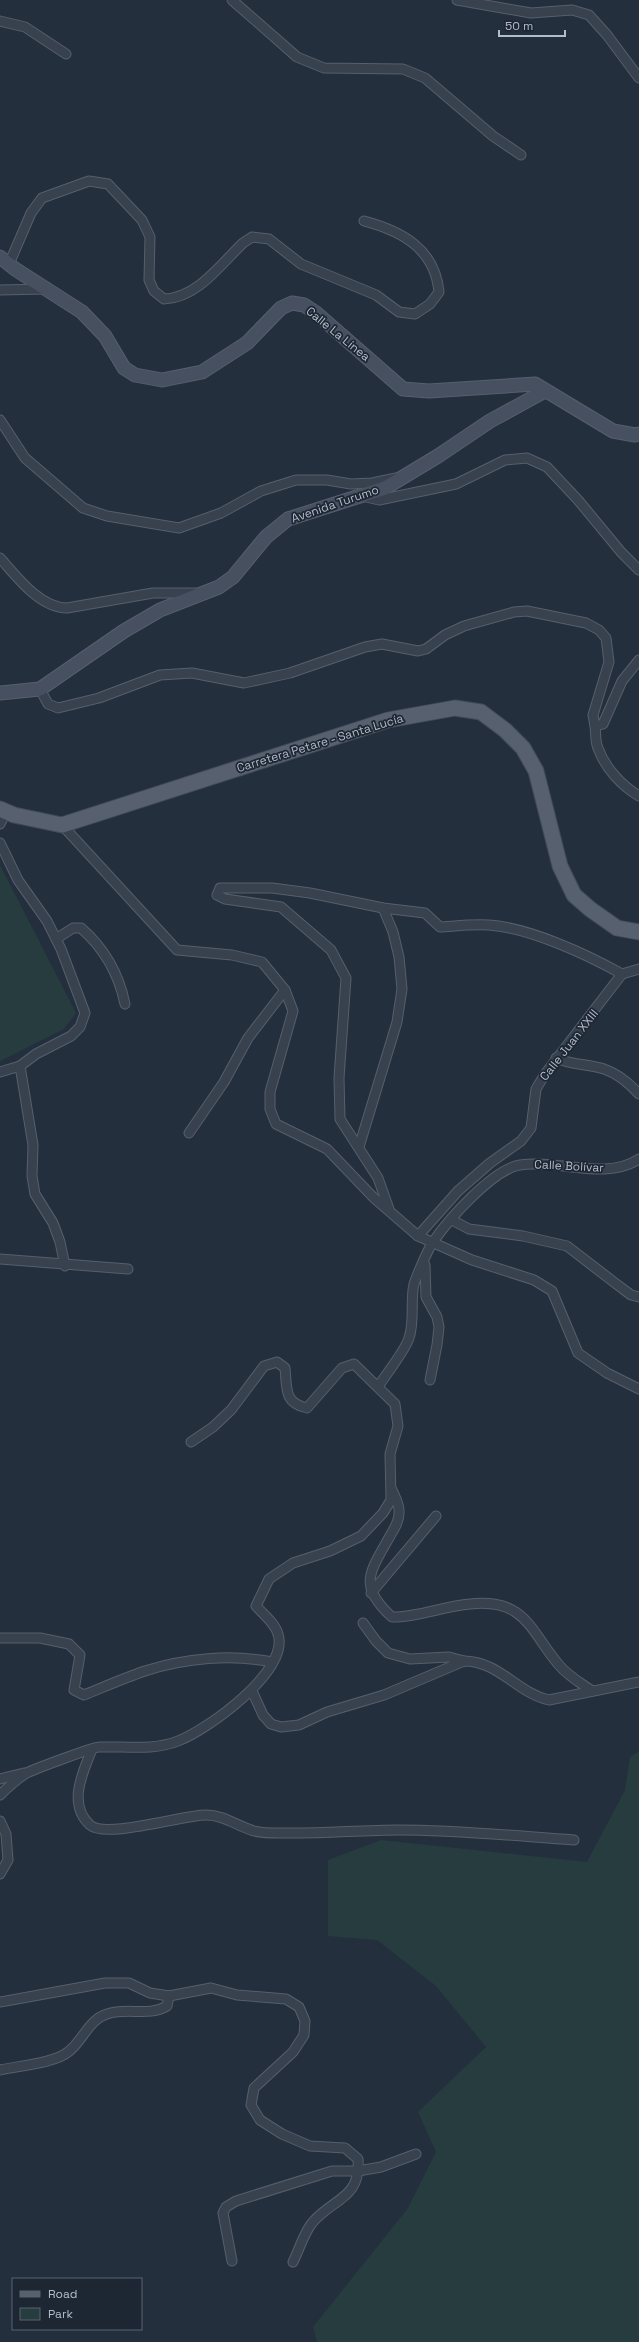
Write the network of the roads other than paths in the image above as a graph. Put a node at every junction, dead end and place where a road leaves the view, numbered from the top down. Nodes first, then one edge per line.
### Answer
1 (232, 0) edge
2 (457, 0) edge
3 (0, 21) edge
4 (66, 54) dead end
5 (639, 78) edge
6 (521, 154) dead end
7 (364, 221) dead end
8 (5, 260) edge
9 (46, 289) junction
10 (0, 290) edge
11 (545, 391) junction
12 (0, 420) edge
13 (639, 434) edge
14 (409, 475) junction
15 (358, 496) junction
16 (0, 558) edge
17 (639, 570) edge
18 (201, 593) junction
19 (639, 660) edge
20 (40, 689) junction
21 (0, 693) edge
22 (595, 726) junction
23 (639, 796) edge
24 (2, 815) edge
25 (62, 825) junction
26 (0, 843) edge
27 (383, 908) junction
28 (639, 932) edge
29 (56, 939) junction
30 (639, 969) edge
31 (622, 974) junction
32 (285, 990) junction
33 (125, 1004) dead end
34 (556, 1058) junction
35 (20, 1066) junction
36 (0, 1072) edge
37 (639, 1094) edge
38 (189, 1133) dead end
39 (359, 1147) junction
40 (639, 1159) edge
41 (390, 1211) junction
42 (452, 1220) junction
43 (418, 1236) junction
44 (432, 1243) junction
45 (0, 1260) edge
46 (425, 1262) junction
47 (65, 1266) junction
48 (128, 1269) dead end
49 (639, 1297) edge
50 (430, 1380) dead end
51 (378, 1387) junction
52 (639, 1389) edge
53 (191, 1442) dead end
54 (391, 1487) junction
55 (436, 1516) dead end
56 (371, 1593) junction
57 (363, 1624) dead end
58 (0, 1638) edge
59 (464, 1661) junction
60 (273, 1662) junction
61 (639, 1682) edge
62 (252, 1691) junction
63 (592, 1692) junction
64 (92, 1749) junction
65 (27, 1773) junction
66 (0, 1778) edge
67 (0, 1795) edge
68 (0, 1821) edge
69 (574, 1840) dead end
70 (0, 1874) edge
71 (169, 1996) junction
72 (0, 2002) edge
73 (0, 2070) edge
74 (416, 2154) dead end
75 (358, 2171) junction
76 (232, 2261) dead end
77 (293, 2262) dead end

1 - 6 street
2 - 5 street
3 - 4 street
7 - 8 street
8 - 9 street, Calle La Línea
9 - 10 street
9 - 11 street, Calle La Línea
11 - 13 street
11 - 14 street, Avenida Turumo
12 - 14 street
14 - 15 street, Avenida Turumo
15 - 17 street
15 - 18 street, Avenida Turumo
16 - 18 street
18 - 20 street, Avenida Turumo
19 - 22 street
20 - 21 street, Avenida Turumo
20 - 22 street
22 - 23 street
24 - 25 main road
25 - 28 main road, Carretera Petare - Santa Lucía
25 - 32 street
26 - 29 street
27 - 31 street
27 - 39 street
27 - 39 street
29 - 33 street
29 - 35 street
30 - 31 street
31 - 34 street, Calle Juan XXIII
32 - 38 street
32 - 41 street
34 - 37 street
34 - 43 street, Calle Juan XXIII
35 - 36 street
35 - 47 street
39 - 41 street
40 - 42 street, Calle Bolívar
41 - 43 street
42 - 44 street, Calle Bolívar
42 - 49 street
43 - 44 street
44 - 46 street
44 - 52 street
45 - 47 street
46 - 50 street
46 - 51 street
47 - 48 street
51 - 53 street
51 - 54 street
54 - 56 street
54 - 60 street
55 - 56 street
56 - 63 street
57 - 59 street
58 - 60 street
59 - 62 street
59 - 63 street
60 - 62 street
61 - 63 street
62 - 64 street
64 - 65 street
64 - 69 street
65 - 66 street
65 - 67 street
68 - 70 street
71 - 72 street
71 - 73 street
71 - 75 street
74 - 75 street
75 - 76 street
75 - 77 street

